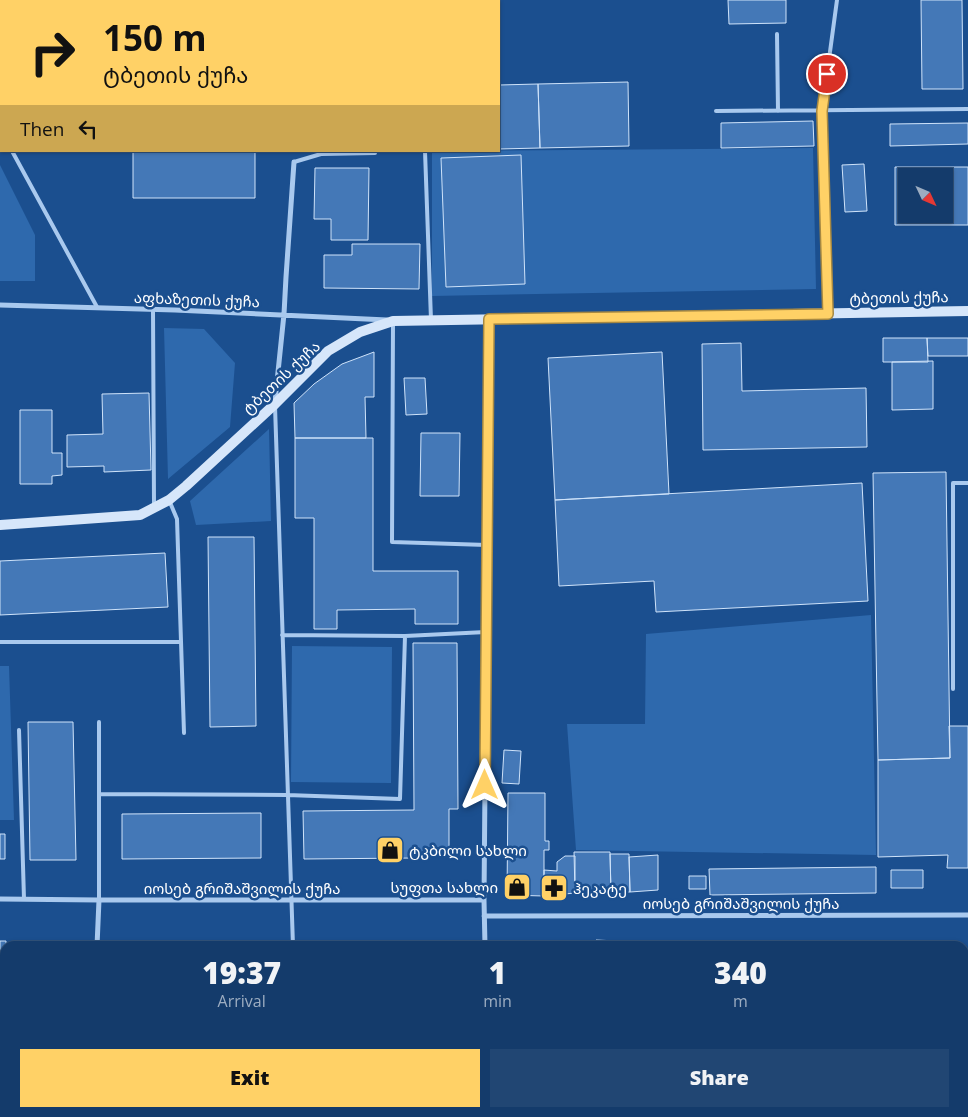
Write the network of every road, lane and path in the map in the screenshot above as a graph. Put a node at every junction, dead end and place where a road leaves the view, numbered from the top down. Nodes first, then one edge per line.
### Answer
1 (837, 0) edge
2 (777, 34) dead end
3 (968, 109) edge
4 (778, 111) junction
5 (822, 111) junction
6 (716, 112) dead end
7 (13, 152) edge
8 (425, 152) edge
9 (375, 153) dead end
10 (294, 162) joint
11 (0, 305) edge
12 (97, 307) junction
13 (153, 310) junction
14 (968, 311) edge
15 (284, 314) junction
16 (828, 314) junction
17 (489, 319) junction
18 (431, 320) junction
19 (393, 321) junction
20 (275, 404) junction
21 (968, 483) edge
22 (169, 500) junction
23 (154, 508) junction
24 (0, 525) edge
25 (487, 545) junction
26 (486, 632) junction
27 (282, 635) junction
28 (405, 636) junction
29 (0, 642) edge
30 (181, 642) junction
31 (954, 689) dead end
32 (99, 722) dead end
33 (19, 730) dead end
34 (184, 733) dead end
35 (99, 794) junction
36 (287, 795) junction
37 (0, 899) edge
38 (24, 899) junction
39 (99, 900) junction
40 (290, 900) junction
41 (484, 900) junction
42 (968, 915) edge
43 (484, 916) junction
44 (97, 941) edge
45 (292, 941) edge
46 (485, 941) edge

1 - 5 lane
2 - 4 lane
3 - 5 lane
4 - 5 lane
4 - 6 lane
5 - 16 lane
7 - 12 lane
8 - 18 lane
9 - 10 lane
10 - 15 street
11 - 12 street, აფხაზეთის ქუჩა
12 - 13 street, აფხაზეთის ქუჩა
13 - 15 street, აფხაზეთის ქუჩა
13 - 23 lane
14 - 16 street, ტბეთის ქუჩა
15 - 19 street, აფხაზეთის ქუჩა
15 - 20 street
16 - 17 street, ტბეთის ქუჩა
17 - 18 street, ტბეთის ქუჩა
17 - 25 street
18 - 19 street, ტბეთის ქუჩა
19 - 20 street, ტბეთის ქუჩა
19 - 25 lane
20 - 22 street, ტბეთის ქუჩა
20 - 27 lane
21 - 31 lane
22 - 23 street, ტბეთის ქუჩა
22 - 30 lane
23 - 24 street, ტბეთის ქუჩა
25 - 26 street
26 - 28 lane
26 - 41 street
27 - 28 lane
27 - 36 lane
28 - 36 lane
29 - 30 lane
30 - 34 lane
32 - 35 lane
33 - 38 lane
35 - 36 lane
35 - 39 lane
36 - 40 lane
37 - 38 street, იოსებ გრიშაშვილის ქუჩა
38 - 39 street, იოსებ გრიშაშვილის ქუჩა
39 - 40 street, იოსებ გრიშაშვილის ქუჩა
39 - 44 street
40 - 41 street, იოსებ გრიშაშვილის ქუჩა
40 - 45 lane
41 - 43 street
42 - 43 street, იოსებ გრიშაშვილის ქუჩა
43 - 46 street

